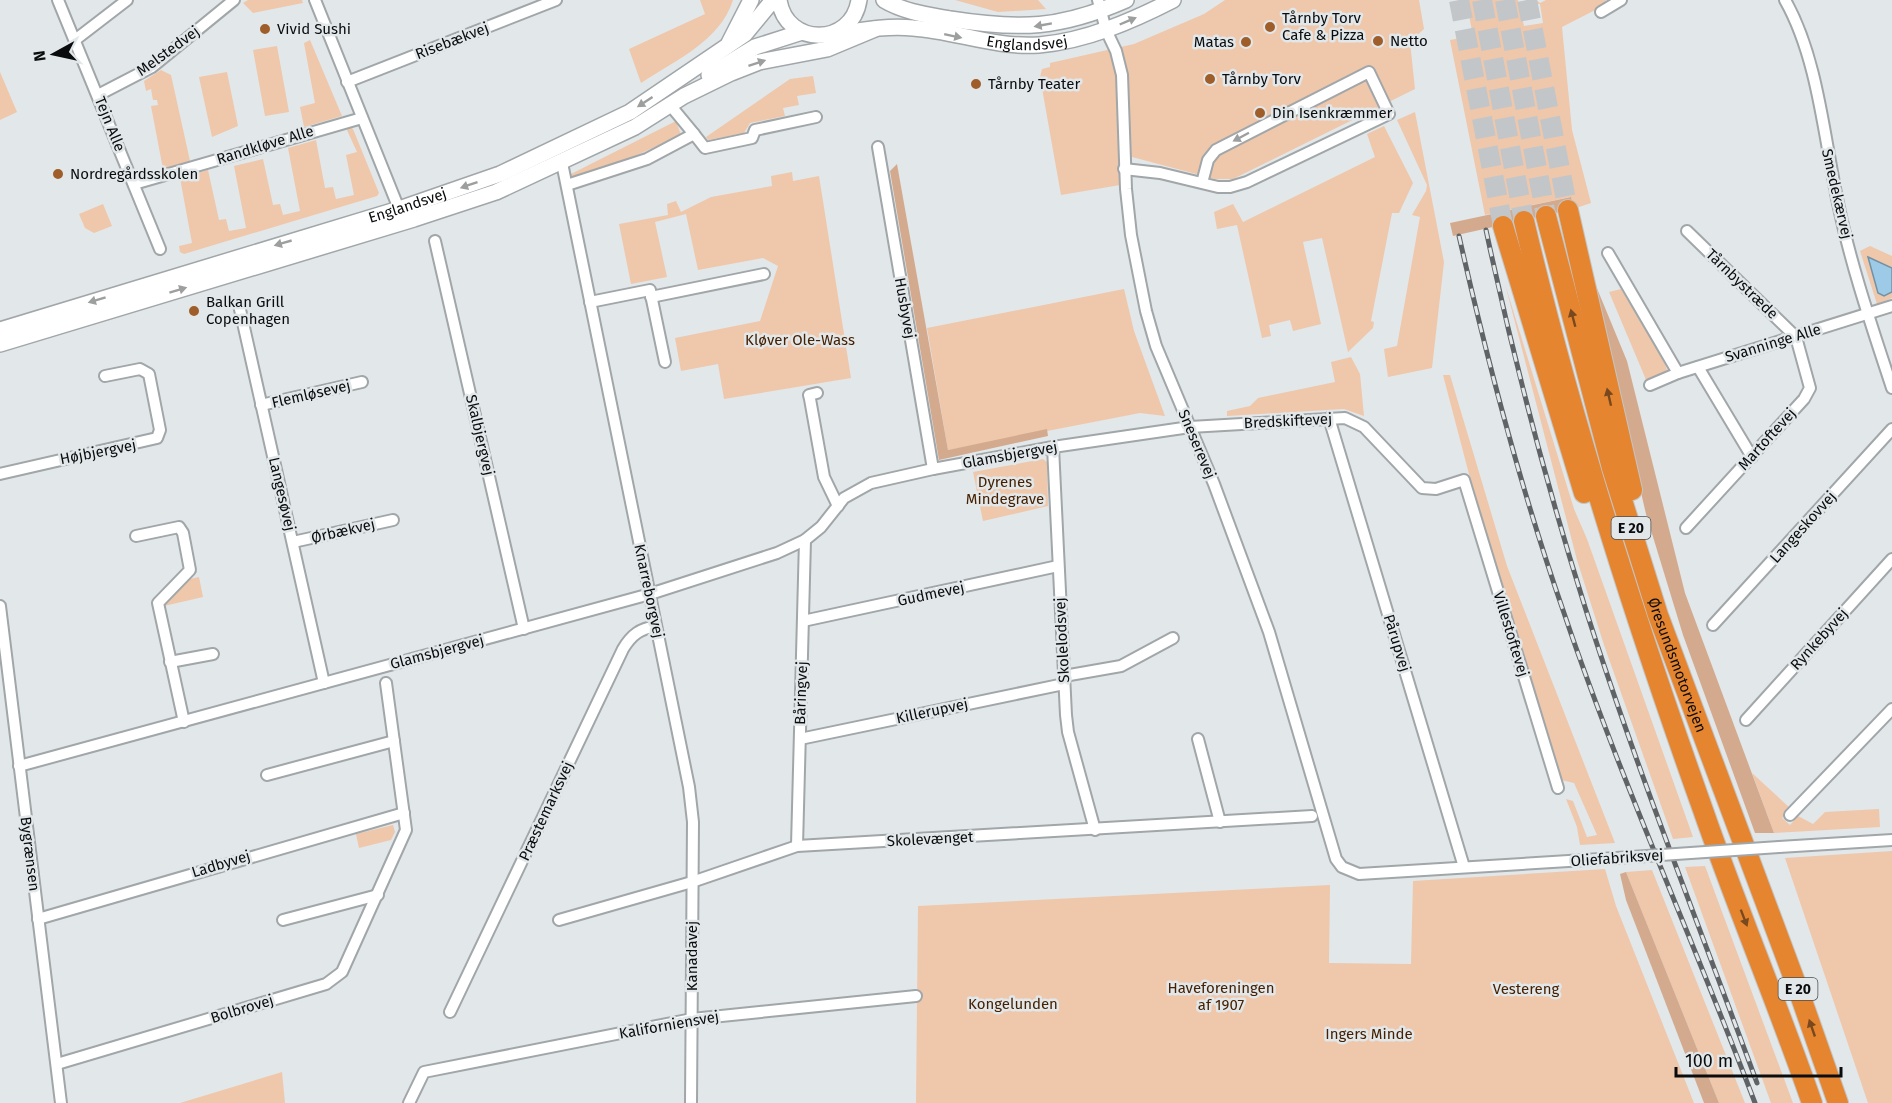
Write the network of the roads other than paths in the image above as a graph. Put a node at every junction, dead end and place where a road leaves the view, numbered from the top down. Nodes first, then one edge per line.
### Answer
1 (58, 0) edge
2 (127, 0) edge
3 (234, 0) edge
4 (315, 0) edge
5 (556, 0) edge
6 (751, 0) edge
7 (772, 0) edge
8 (779, 0) edge
9 (859, 0) edge
10 (884, 0) edge
11 (1126, 0) edge
12 (1173, 0) edge
13 (1620, 0) edge
14 (1785, 0) edge
15 (1099, 5) edge
16 (1601, 12) dead end
17 (875, 29) junction
18 (1106, 30) junction
19 (802, 32) junction
20 (831, 34) junction
21 (75, 40) junction
22 (725, 50) junction
23 (347, 82) junction
24 (98, 95) junction
25 (684, 96) junction
26 (670, 105) junction
27 (816, 117) dead end
28 (362, 118) junction
29 (694, 134) junction
30 (878, 147) dead end
31 (562, 163) junction
32 (1124, 169) junction
33 (1202, 183) junction
34 (134, 184) junction
35 (567, 185) junction
36 (399, 209) junction
37 (1568, 210) tunnel mouth
38 (1546, 216) tunnel mouth
39 (1524, 221) tunnel mouth
40 (1503, 226) tunnel mouth
41 (1687, 231) dead end
42 (435, 241) dead end
43 (160, 249) dead end
44 (1608, 253) dead end
45 (764, 274) dead end
46 (651, 297) junction
47 (590, 302) junction
48 (239, 305) dead end
49 (1892, 306) edge
50 (1868, 314) junction
51 (0, 330) edge
52 (1796, 337) junction
53 (0, 344) edge
54 (664, 362) dead end
55 (1698, 367) junction
56 (1678, 373) junction
57 (105, 376) dead end
58 (362, 382) dead end
59 (1650, 385) dead end
60 (1892, 388) edge
61 (817, 393) dead end
62 (261, 405) junction
63 (1329, 418) junction
64 (1190, 427) junction
65 (1892, 429) edge
66 (1053, 447) junction
67 (1752, 457) junction
68 (933, 469) junction
69 (0, 474) edge
70 (1464, 480) joint
71 (838, 506) junction
72 (393, 520) dead end
73 (1686, 528) dead end
74 (136, 536) dead end
75 (805, 540) junction
76 (293, 542) junction
77 (1892, 559) edge
78 (1058, 566) junction
79 (650, 594) junction
80 (0, 606) edge
81 (803, 621) junction
82 (1713, 625) dead end
83 (656, 626) junction
84 (524, 628) junction
85 (1173, 638) dead end
86 (213, 654) dead end
87 (170, 662) junction
88 (1064, 680) junction
89 (324, 683) junction
90 (386, 683) dead end
91 (1892, 709) edge
92 (1746, 720) dead end
93 (184, 722) junction
94 (800, 739) junction
95 (1198, 739) dead end
96 (394, 741) junction
97 (20, 766) junction
98 (267, 775) dead end
99 (1558, 788) dead end
100 (404, 813) junction
101 (1704, 813) junction
102 (1790, 815) dead end
103 (1312, 816) dead end
104 (1220, 822) junction
105 (1095, 830) junction
106 (1892, 840) edge
107 (797, 846) junction
108 (1342, 867) joint
109 (1464, 867) junction
110 (1756, 875) junction
111 (692, 882) junction
112 (378, 895) junction
113 (38, 919) junction
114 (283, 920) dead end
115 (559, 920) dead end
116 (916, 996) dead end
117 (450, 1012) dead end
118 (692, 1019) junction
119 (57, 1064) junction
120 (61, 1103) edge
121 (409, 1103) edge
122 (691, 1103) edge
123 (1812, 1103) edge
124 (1838, 1103) edge

1 - 21 street, Tejn Alle
2 - 21 street
3 - 24 street, Melstedvej
4 - 23 street
5 - 23 street, Risebækvej
6 - 22 street
7 - 22 street, Englandsvej
8 - 19 street
9 - 20 street
15 -> 10 street, Englandsvej
11 - 15 street, Englandsvej
18 -> 12 street, Englandsvej
13 - 16 street
14 - 50 street, Smedekærvej
15 - 18 street, Sneserevej
17 -> 18 street, Englandsvej
17 - 20 street, Englandsvej
25 -> 17 street, Englandsvej
18 - 32 street, Sneserevej
19 - 20 street, Englandsvej
19 - 25 street, Englandsvej
21 - 24 street, Tejn Alle
22 -> 36 street, Englandsvej
23 - 28 street
24 - 34 street, Tejn Alle
25 - 26 street, Englandsvej
26 - 29 street
26 - 31 street, Englandsvej
27 - 29 street
28 - 34 street, Randkløve Alle
28 - 36 street
29 - 35 street
30 - 68 street, Husbyvej
31 - 35 street, Knarreborgvej
53 -> 31 street, Englandsvej
32 - 33 street
32 - 64 street, Sneserevej
33 -> 33 street
34 - 43 street, Tejn Alle
35 - 47 street, Knarreborgvej
36 -> 51 street, Englandsvej
110 -> 37 highway
110 -> 38 highway, Øresundsmotorvejen / E 20
39 - 101 highway, Øresundsmotorvejen / E 20
40 - 101 highway
41 - 52 street, Tårnbystræde
42 - 84 street, Skalbjergvej
44 - 56 street
45 - 46 street
46 - 47 street
46 - 54 street
47 - 79 street, Knarreborgvej
48 - 62 street, Langesøvej
49 - 50 street, Svanninge Alle
50 - 52 street, Svanninge Alle
50 - 60 street, Smedekærvej
52 - 55 street, Svanninge Alle
52 - 67 street, Martoftevej
55 - 56 street, Svanninge Alle
55 - 67 street
56 - 59 street, Svanninge Alle
57 - 69 street, Højbjergvej
58 - 62 street, Flemløsevej
61 - 71 street
62 - 76 street, Langesøvej
63 - 64 street, Bredskiftevej
63 - 70 street, Bredskiftevej
63 - 109 street, Pårupvej
64 - 66 street, Glamsbjergvej
64 - 108 street, Sneserevej
65 - 82 street, Langeskovvej
66 - 68 street, Glamsbjergvej
66 - 78 street, Skolelodsvej
67 - 73 street, Martoftevej
68 - 71 street, Glamsbjergvej
70 - 99 street, Villestoftevej
71 - 75 street, Glamsbjergvej
72 - 76 street, Ørbækvej
74 - 87 street
75 - 79 street, Glamsbjergvej
75 - 81 street, Båringvej
76 - 89 street, Langesøvej
77 - 92 street, Rynkebyvej
78 - 81 street, Gudmevej
78 - 88 street, Skolelodsvej
79 - 83 street, Knarreborgvej
79 - 84 street, Glamsbjergvej
80 - 97 street, Bygrænsen
81 - 94 street, Båringvej
83 - 111 street, Knarreborgvej
83 - 117 street, Præstemarksvej
84 - 89 street, Glamsbjergvej
85 - 88 street, Killerupvej
86 - 87 street
87 - 93 street
88 - 94 street, Killerupvej
88 - 105 street, Skolelodsvej
89 - 93 street, Glamsbjergvej
90 - 96 street, Bolbrovej
91 - 102 street
93 - 97 street, Glamsbjergvej
94 - 107 street, Båringvej
95 - 104 street
96 - 98 street
96 - 100 street, Bolbrovej
97 - 113 street, Bygrænsen
100 - 112 street, Bolbrovej
100 - 113 street, Ladbyvej
101 -> 123 highway, Øresundsmotorvejen / E 20
103 - 104 street, Skolevænget
104 - 105 street, Skolevænget
105 - 107 street, Skolevænget
106 - 109 street, Oliefabriksvej, bridge
107 - 111 street, Skolevænget
108 - 109 street, Oliefabriksvej
124 -> 110 highway, Øresundsmotorvejen / E 20
111 - 115 street, Skolevænget
111 - 118 street, Kanadavej
112 - 114 street
112 - 119 street, Bolbrovej
113 - 119 street, Bygrænsen
116 - 118 street, Kaliforniensvej
118 - 121 street, Kaliforniensvej
118 - 122 street, Kanadavej
119 - 120 street, Bygrænsen

